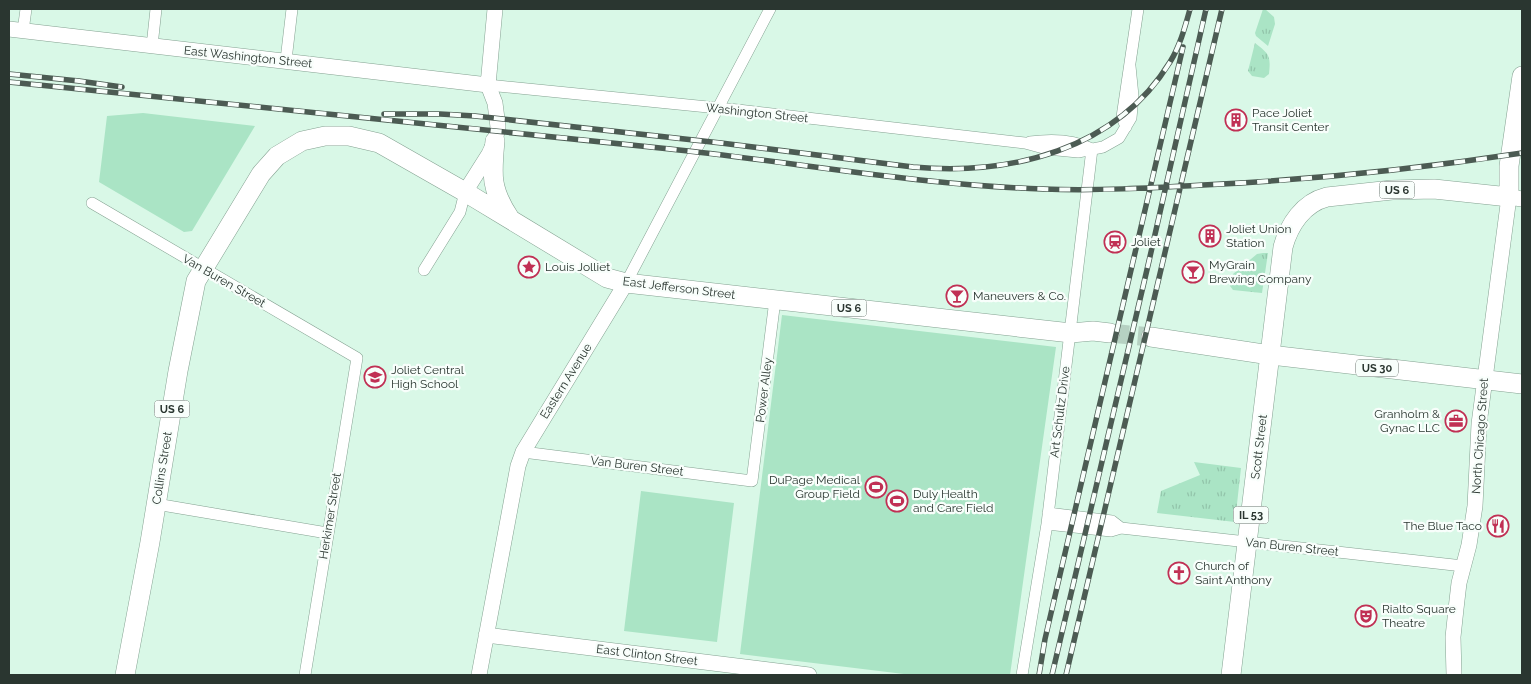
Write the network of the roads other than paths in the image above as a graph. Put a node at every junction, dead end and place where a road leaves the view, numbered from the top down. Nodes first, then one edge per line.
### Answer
1 (26, 9) edge
2 (156, 9) edge
3 (292, 9) edge
4 (495, 9) edge
5 (770, 9) edge
6 (1138, 9) edge
7 (16, 30) edge
8 (152, 46) junction
9 (286, 60) junction
10 (1522, 76) edge
11 (488, 85) junction
12 (717, 108) junction
13 (495, 140) junction
14 (1522, 148) edge
15 (1092, 149) junction
16 (270, 162) joint
17 (466, 192) junction
18 (1515, 198) edge
19 (92, 203) dead end
20 (509, 218) junction
21 (202, 268) junction
22 (424, 270) dead end
23 (626, 283) junction
24 (775, 300) junction
25 (1071, 333) junction
26 (1109, 339) tunnel mouth
27 (1150, 343) tunnel mouth
28 (1270, 355) junction
29 (357, 358) joint
30 (1484, 380) junction
31 (1522, 384) edge
32 (523, 452) junction
33 (752, 480) joint
34 (156, 504) junction
35 (1048, 519) junction
36 (327, 533) junction
37 (1248, 542) junction
38 (1463, 566) junction
39 (486, 635) junction
40 (792, 674) edge
41 (125, 675) edge
42 (305, 675) edge
43 (479, 675) edge
44 (809, 675) edge
45 (1022, 675) edge
46 (1231, 675) edge
47 (1454, 675) edge

1 - 7 street
2 - 8 street
3 - 9 street
4 - 11 street
5 - 12 street, Eastern Avenue
6 - 15 street
7 - 8 street, East Washington Street
8 - 9 street, East Washington Street
9 - 11 street, East Washington Street
10 - 18 main road
11 - 12 street, Washington Street
11 - 13 street
12 - 15 street, Washington Street
12 - 23 street, Eastern Avenue
13 - 17 street
13 - 20 main road
14 - 18 main road
15 - 25 street, Art Schultz Drive
16 - 17 main road, East Jefferson Street / US 6
16 - 21 main road, Collins Street / US 6
17 - 20 main road, East Jefferson Street / US 6
17 - 22 street
18 - 28 main road, Scott Street / US 6
18 - 30 street, North Chicago Street
19 - 21 street, Van Buren Street
20 - 23 main road, East Jefferson Street / US 6
21 - 29 street, Van Buren Street
21 - 34 main road, Collins Street / US 6
23 - 24 main road, East Jefferson Street / US 6
23 - 32 street, Eastern Avenue
24 - 25 main road, East Jefferson Street / US 6
24 - 33 street, Power Alley
25 - 26 main road, East Jefferson Street / US 6
25 - 35 street, Art Schultz Drive
27 - 28 main road
28 - 30 main road, US 30
28 - 37 main road, Scott Street / IL 53
29 - 36 street, Herkimer Street
30 - 31 main road, US 30
30 - 38 street, North Chicago Street
32 - 33 street, Van Buren Street
32 - 39 street, Eastern Avenue
34 - 36 street
34 - 41 main road, Collins Street / US 6
35 - 37 street, Van Buren Street
35 - 45 street, Art Schultz Drive
36 - 42 street, Herkimer Street
37 - 38 street, Van Buren Street
37 - 46 main road, Scott Street / IL 53
38 - 47 street, North Chicago Street
39 - 40 street, East Clinton Street
39 - 43 street, Eastern Avenue
40 - 44 street, East Clinton Street

